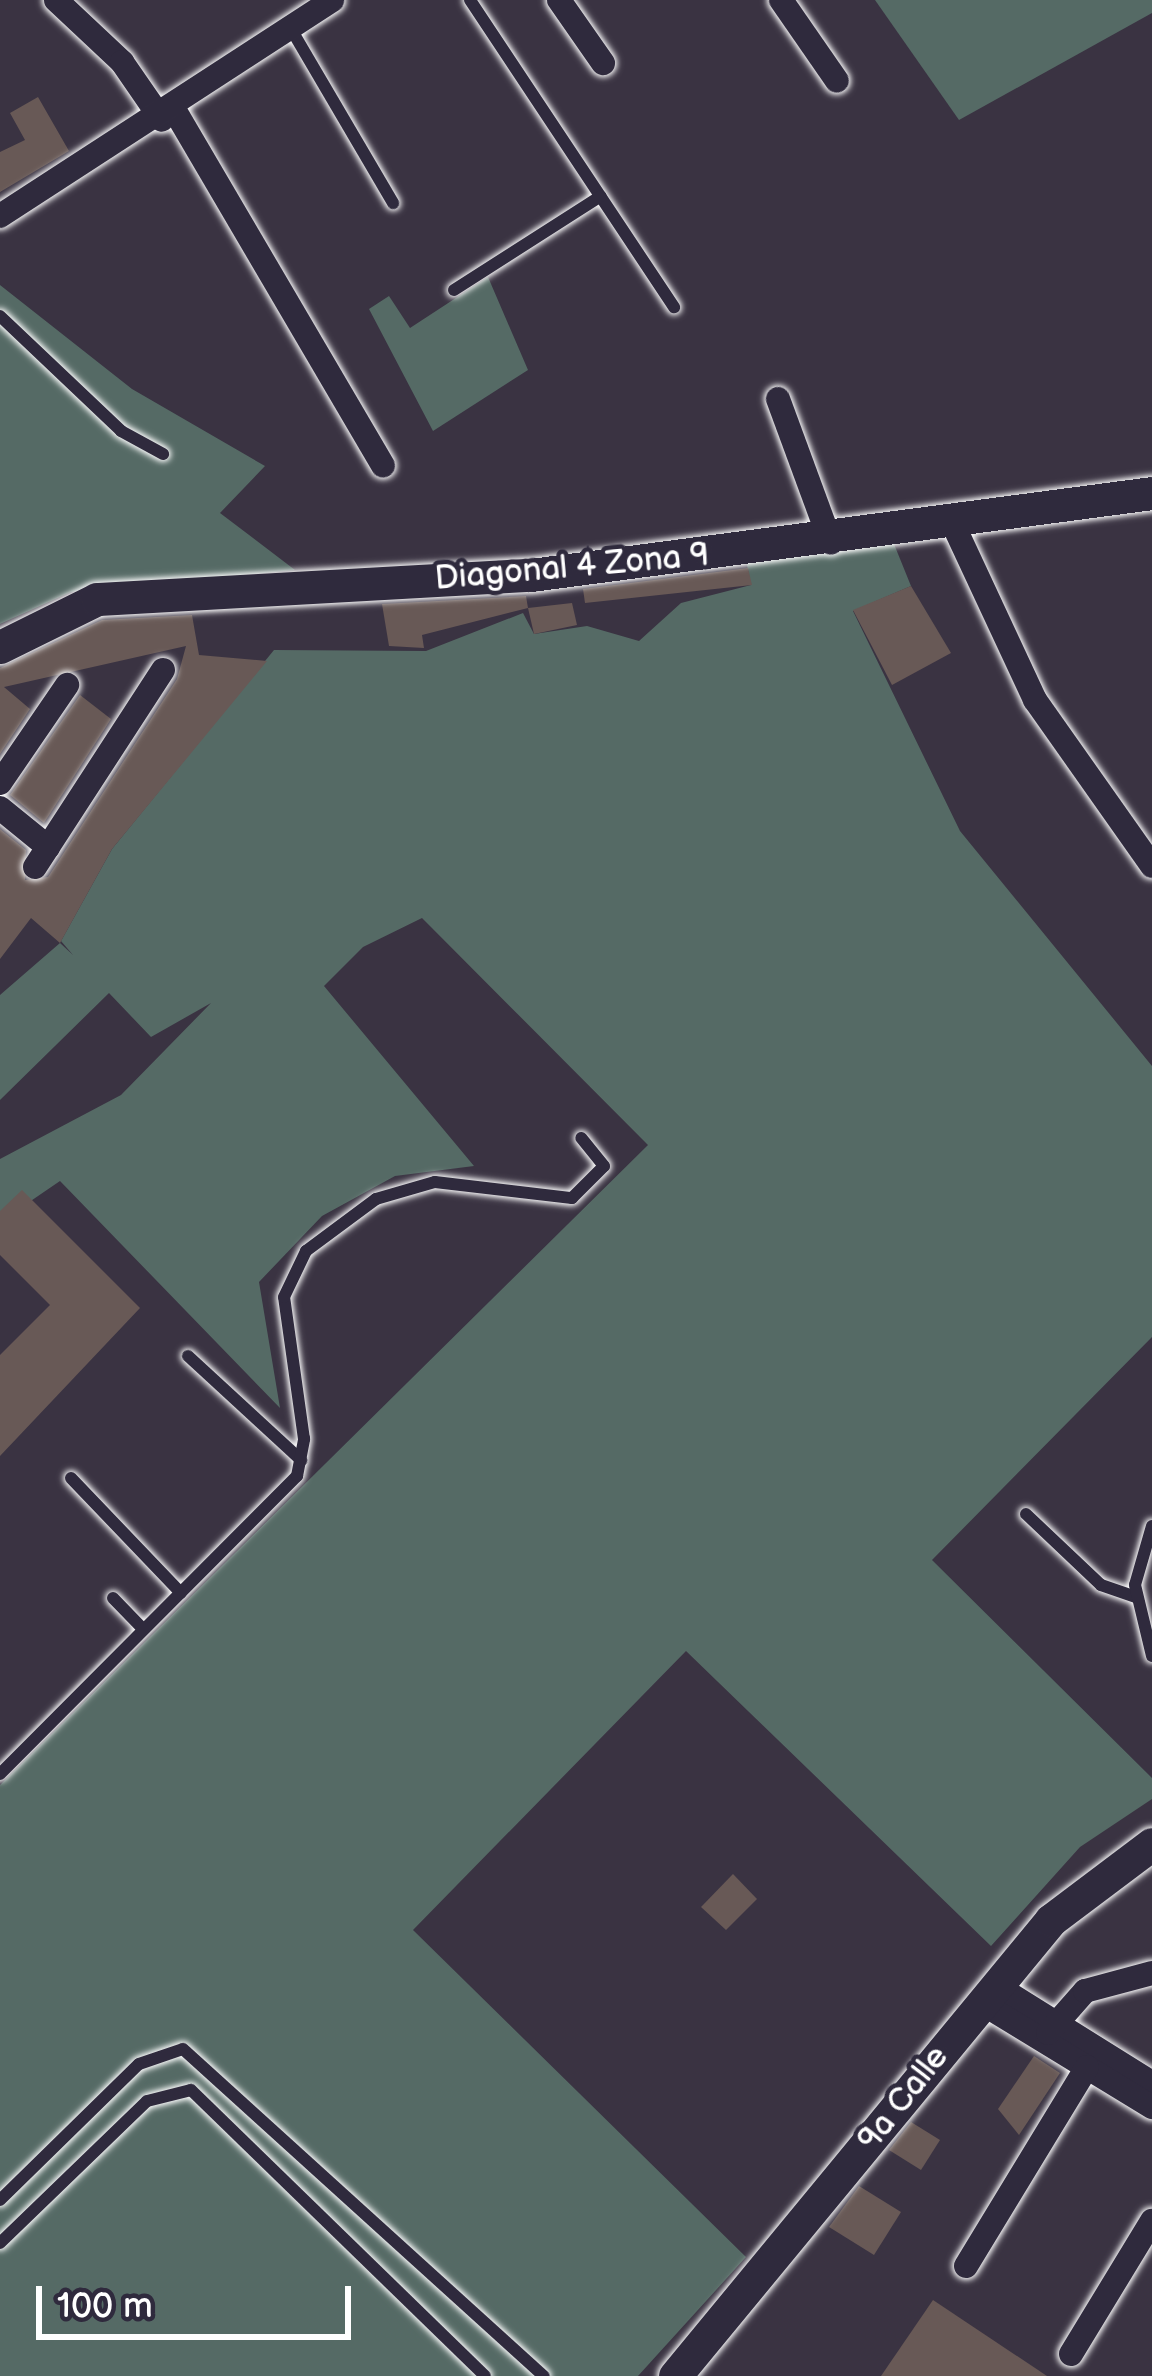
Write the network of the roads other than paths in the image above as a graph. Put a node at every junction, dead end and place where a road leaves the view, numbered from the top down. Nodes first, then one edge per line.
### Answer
1 (56, 0) edge
2 (332, 0) edge
3 (470, 0) edge
4 (559, 0) edge
5 (781, 0) edge
6 (291, 29) junction
7 (603, 63) dead end
8 (837, 81) dead end
9 (168, 116) junction
10 (601, 196) junction
11 (393, 203) dead end
12 (0, 216) edge
13 (454, 290) dead end
14 (674, 307) dead end
15 (0, 316) edge
16 (778, 399) dead end
17 (163, 454) dead end
18 (383, 466) dead end
19 (1152, 493) edge
20 (953, 524) junction
21 (831, 543) junction
22 (0, 647) edge
23 (163, 670) dead end
24 (67, 685) dead end
25 (0, 783) edge
26 (0, 808) edge
27 (1152, 866) edge
28 (581, 1138) dead end
29 (188, 1356) dead end
30 (301, 1460) junction
31 (70, 1478) dead end
32 (1026, 1514) dead end
33 (1152, 1526) edge
34 (181, 1593) junction
35 (113, 1598) dead end
36 (1136, 1604) junction
37 (1152, 1617) edge
38 (143, 1629) junction
39 (1152, 1656) edge
40 (0, 1774) edge
41 (1152, 1844) edge
42 (1152, 1972) edge
43 (988, 1993) junction
44 (1049, 2032) junction
45 (1087, 2067) junction
46 (1152, 2083) edge
47 (1152, 2108) edge
48 (0, 2200) edge
49 (1152, 2221) edge
50 (0, 2243) edge
51 (966, 2266) dead end
52 (1071, 2354) dead end
53 (485, 2376) edge
54 (544, 2376) edge
55 (675, 2376) edge

1 - 9 street
2 - 6 street
3 - 10 lane
4 - 7 street
5 - 8 street
6 - 9 street
6 - 11 lane
9 - 12 street
9 - 18 street
10 - 13 lane
10 - 14 lane
15 - 17 lane
16 - 21 street
19 - 20 main road, Diagonal 4 Zona 9
20 - 21 main road, Diagonal 4 Zona 9
20 - 27 street
21 - 22 main road, Diagonal 4 Zona 9
23 - 26 street
24 - 25 street
28 - 30 lane
29 - 30 lane
30 - 34 lane
31 - 34 lane
32 - 36 lane
33 - 36 lane
34 - 38 lane
35 - 38 lane
36 - 37 lane
36 - 39 lane
38 - 40 lane
41 - 43 main road, 9a Calle
42 - 44 street
43 - 44 street
43 - 55 main road, 9a Calle
44 - 45 street
44 - 46 street
45 - 47 street
45 - 51 street
48 - 54 lane
49 - 52 street
50 - 53 lane

